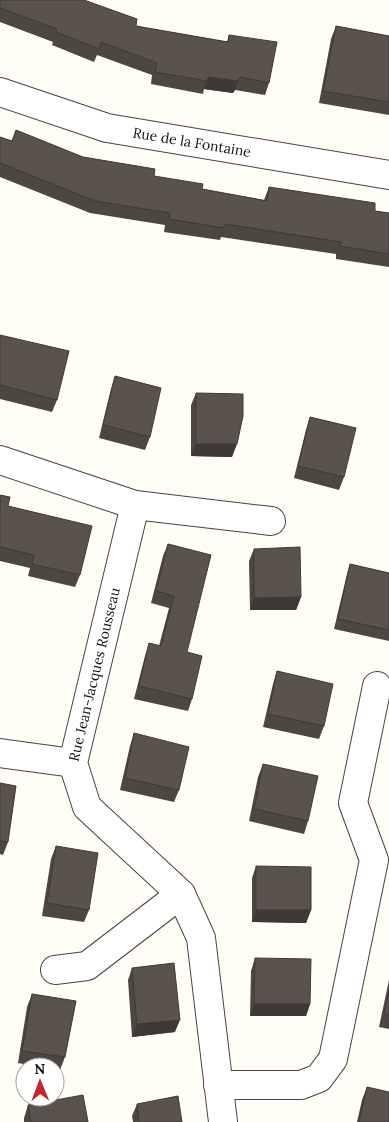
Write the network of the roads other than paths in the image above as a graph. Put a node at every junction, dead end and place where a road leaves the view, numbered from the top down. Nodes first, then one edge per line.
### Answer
1 (0, 92) edge
2 (389, 175) edge
3 (0, 460) edge
4 (135, 505) junction
5 (271, 521) dead end
6 (377, 686) dead end
7 (0, 754) edge
8 (73, 763) junction
9 (181, 894) junction
10 (55, 970) dead end
11 (218, 1085) junction
12 (223, 1122) edge

1 - 2 street, Rue de la Fontaine
3 - 4 street
4 - 5 street
4 - 8 street, Rue Jean-Jacques Rousseau
6 - 11 street
7 - 8 street
8 - 9 street, Rue Jean-Jacques Rousseau
9 - 10 street
9 - 11 street, Rue Jean-Jacques Rousseau
11 - 12 street, Rue Jean-Jacques Rousseau

